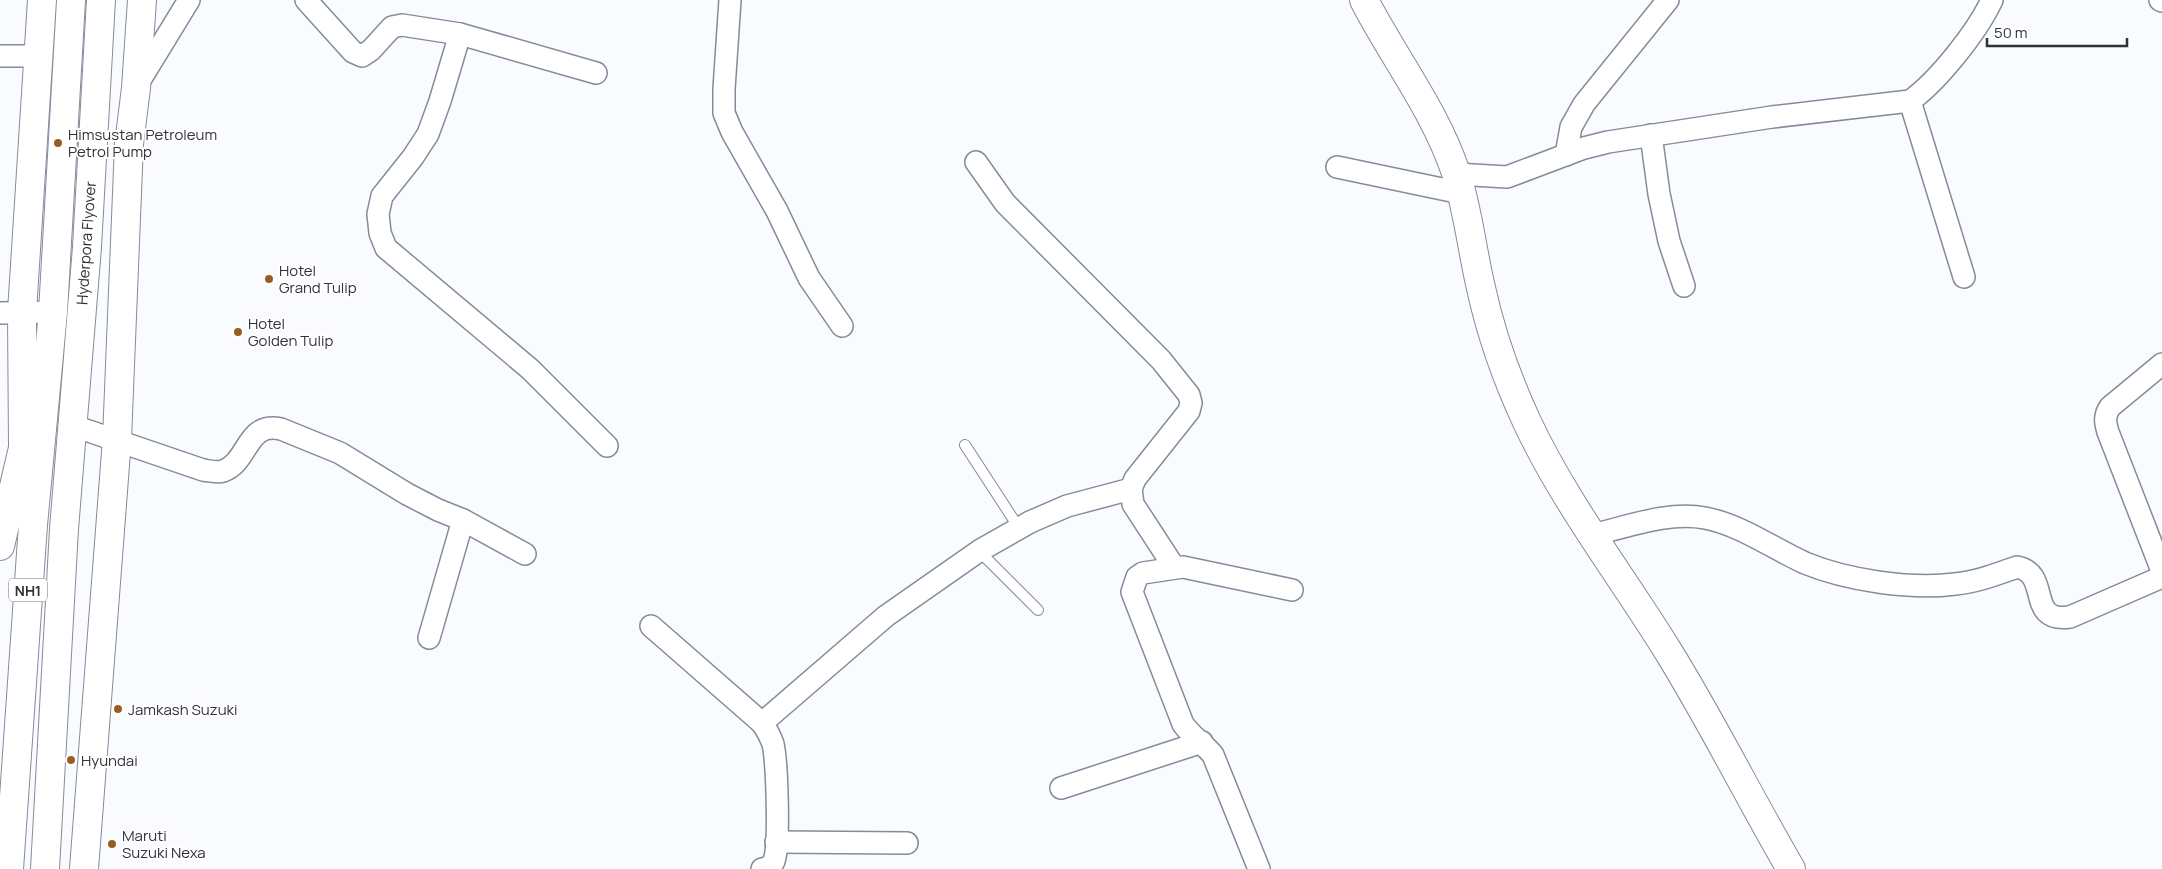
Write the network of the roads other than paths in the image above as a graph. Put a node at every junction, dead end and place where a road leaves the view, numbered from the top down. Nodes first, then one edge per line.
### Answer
1 (42, 0) edge
2 (71, 0) edge
3 (100, 0) edge
4 (142, 0) edge
5 (190, 0) edge
6 (306, 0) edge
7 (730, 0) edge
8 (1364, 0) edge
9 (1668, 0) edge
10 (1992, 0) edge
11 (460, 34) junction
12 (0, 56) edge
13 (38, 56) junction
14 (596, 73) dead end
15 (136, 88) junction
16 (1910, 101) junction
17 (1651, 135) junction
18 (1566, 155) junction
19 (976, 162) dead end
20 (1337, 167) dead end
21 (1459, 184) junction
22 (1964, 277) dead end
23 (1684, 286) dead end
24 (11, 312) edge
25 (53, 312) junction
26 (842, 326) dead end
27 (2162, 364) edge
28 (74, 426) junction
29 (117, 439) junction
30 (965, 445) dead end
31 (607, 446) dead end
32 (1131, 489) junction
33 (463, 520) junction
34 (1018, 528) junction
35 (1592, 536) junction
36 (0, 546) edge
37 (978, 551) junction
38 (525, 554) dead end
39 (1174, 567) junction
40 (2162, 571) edge
41 (2162, 577) edge
42 (1292, 590) dead end
43 (1038, 610) dead end
44 (651, 626) dead end
45 (429, 638) dead end
46 (762, 724) junction
47 (1202, 742) junction
48 (1061, 788) dead end
49 (776, 842) junction
50 (907, 843) dead end
51 (9, 869) edge
52 (45, 869) edge
53 (84, 869) edge
54 (762, 869) edge
55 (1259, 869) edge
56 (1791, 869) edge

1 - 13 main road
2 - 25 main road, Hyderpora Flyover / NH1
3 - 28 main road, Hyderpora Flyover / NH1
4 - 15 main road
5 - 15 street
6 - 11 street
7 - 26 street
8 - 21 main road
9 - 18 street
10 - 16 street
11 - 14 street
11 - 31 street
12 - 13 street
13 - 24 main road
15 - 29 main road
16 - 17 street
16 - 22 street
17 - 18 street
17 - 23 street
18 - 21 street
19 - 32 street
20 - 21 street
21 - 35 main road
24 - 25 street
24 - 36 main road
25 - 51 main road, NH1
27 - 40 street
28 - 29 street
28 - 52 main road, NH1
29 - 33 street
29 - 53 main road
30 - 34 lane
32 - 34 street
32 - 39 street
33 - 38 street
33 - 45 street
34 - 37 street
35 - 41 street
35 - 56 main road
37 - 43 lane
37 - 46 street
39 - 42 street
39 - 47 street
44 - 46 street
46 - 49 street
47 - 48 street
47 - 55 street
49 - 50 street
49 - 54 street

